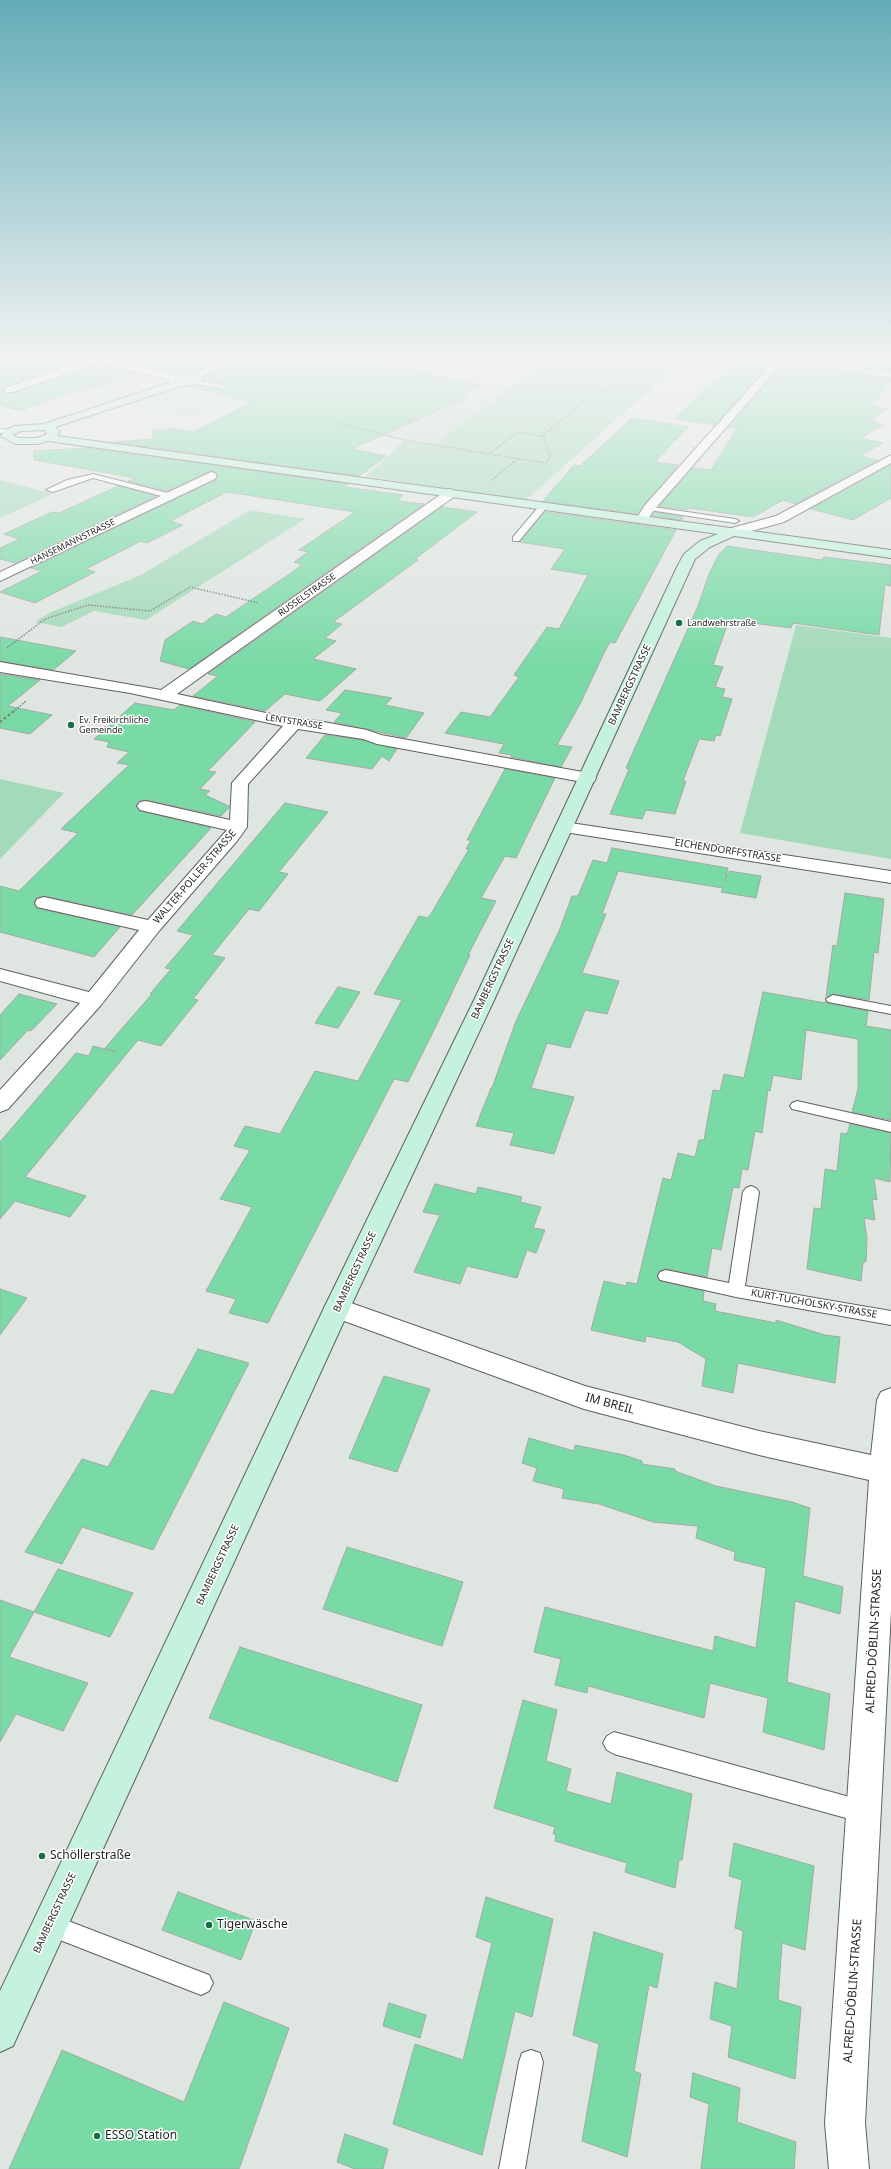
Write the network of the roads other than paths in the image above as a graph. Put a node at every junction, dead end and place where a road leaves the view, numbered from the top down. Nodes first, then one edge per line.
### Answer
1 (237, 461) edge
2 (691, 461) edge
3 (885, 461) edge
4 (211, 476) dead end
5 (50, 490) dead end
6 (451, 493) junction
7 (169, 496) junction
8 (652, 505) junction
9 (544, 506) junction
10 (642, 519) junction
11 (734, 526) junction
12 (516, 539) dead end
13 (891, 554) edge
14 (0, 578) edge
15 (0, 667) edge
16 (164, 696) junction
17 (294, 724) junction
18 (588, 778) junction
19 (146, 806) dead end
20 (238, 827) junction
21 (564, 827) junction
22 (891, 877) edge
23 (44, 903) dead end
24 (152, 928) junction
25 (0, 975) edge
26 (833, 999) dead end
27 (94, 1000) junction
28 (891, 1010) edge
29 (1, 1101) edge
30 (797, 1106) dead end
31 (891, 1127) edge
32 (751, 1192) dead end
33 (666, 1276) dead end
34 (736, 1291) junction
35 (338, 1308) junction
36 (891, 1318) edge
37 (891, 1400) edge
38 (888, 1471) edge
39 (614, 1743) dead end
40 (864, 1813) junction
41 (50, 1924) junction
42 (201, 1984) dead end
43 (1, 2028) edge
44 (531, 2062) dead end
45 (512, 2169) edge
46 (849, 2169) edge

1 - 6 street
2 - 8 street
3 - 11 street
4 - 7 street, HANSEMANNSTRASSE
5 - 7 lane
6 - 9 street
6 - 16 street, RUSSELSTRASSE
7 - 14 street, HANSEMANNSTRASSE
8 - 10 street
8 - 11 lane
9 - 10 street
9 - 12 lane
10 - 11 street
11 - 13 street
11 - 18 street, BAMBERGSTRASSE
15 - 16 street, LENTSTRASSE
16 - 17 street, LENTSTRASSE
17 - 18 street, LENTSTRASSE
17 - 20 street, WALTER-POLLER-STRASSE
18 - 21 street, BAMBERGSTRASSE
19 - 20 street, WALTER-POLLER-STRASSE
20 - 24 street, WALTER-POLLER-STRASSE
21 - 22 street, EICHENDORFFSTRASSE
21 - 35 street, BAMBERGSTRASSE
23 - 24 street, WALTER-POLLER-STRASSE
24 - 27 street, WALTER-POLLER-STRASSE
25 - 27 street
26 - 28 lane
27 - 29 street, WALTER-POLLER-STRASSE
30 - 31 lane
32 - 34 lane, KURT-TUCHOLSKY-STRASSE
33 - 34 lane, KURT-TUCHOLSKY-STRASSE
34 - 36 lane, KURT-TUCHOLSKY-STRASSE
35 - 38 street, IM BREIL
35 - 41 street, BAMBERGSTRASSE
37 - 38 street
38 - 40 street, ALFRED-DÖBLIN-STRASSE
39 - 40 lane
40 - 46 street, ALFRED-DÖBLIN-STRASSE
41 - 42 lane
41 - 43 street, BAMBERGSTRASSE
44 - 45 lane

